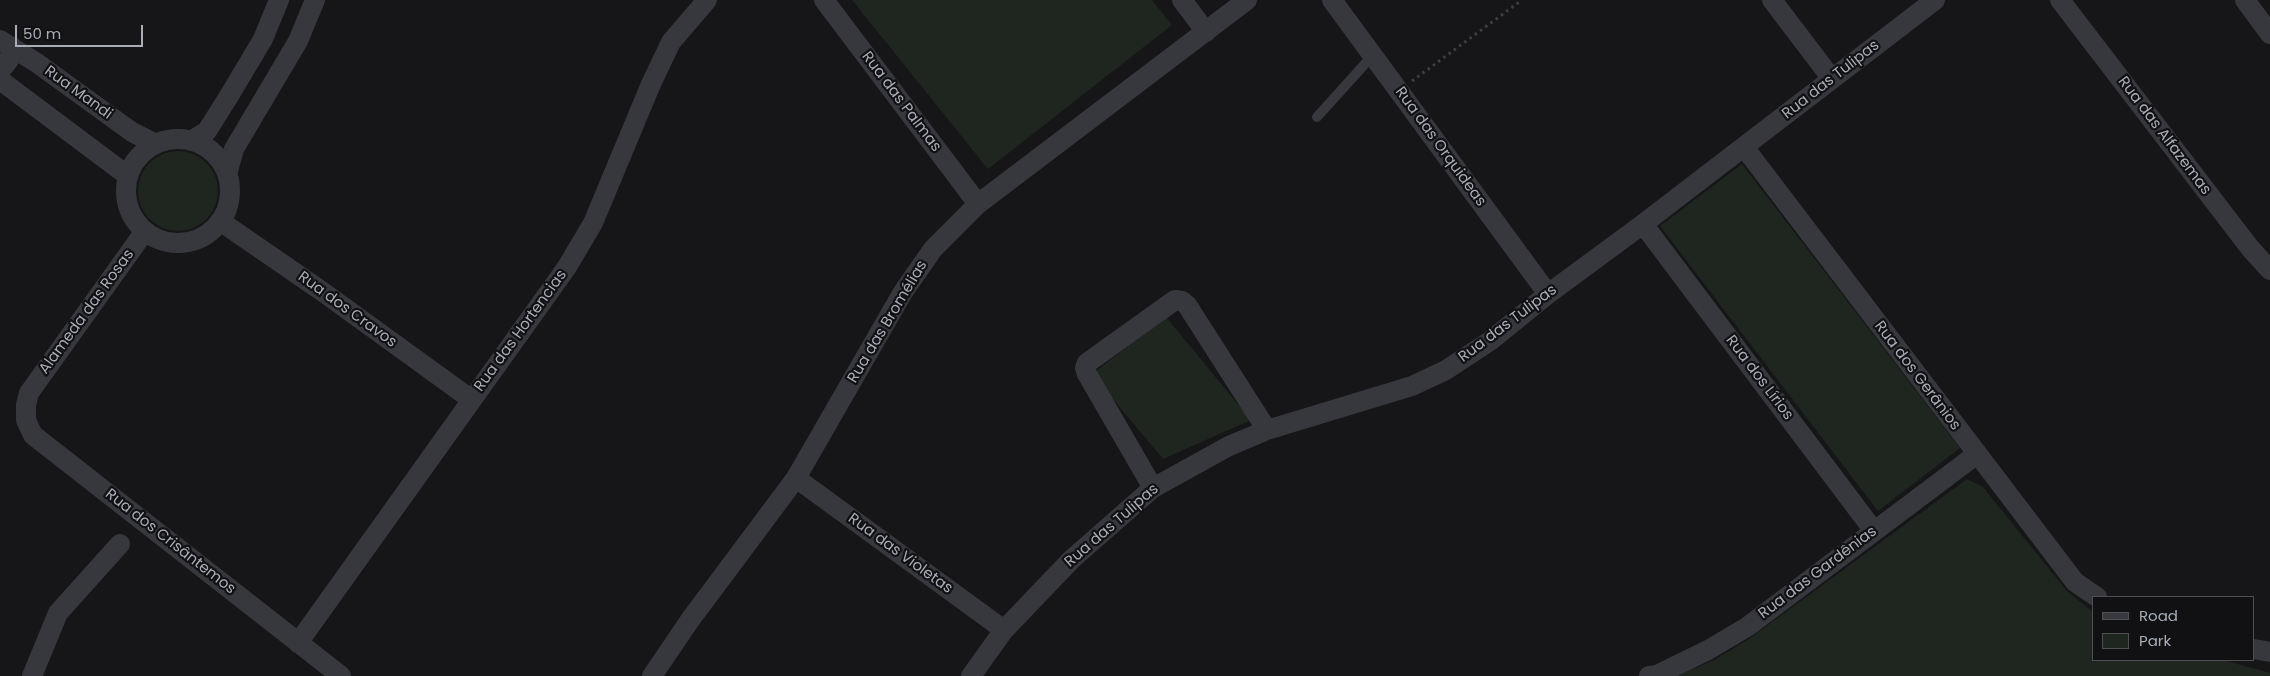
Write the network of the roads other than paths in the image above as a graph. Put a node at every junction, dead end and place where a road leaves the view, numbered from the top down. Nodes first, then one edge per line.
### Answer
1 (279, 0) edge
2 (315, 0) edge
3 (707, 0) edge
4 (824, 0) edge
5 (1182, 0) edge
6 (1247, 0) edge
7 (1332, 0) edge
8 (1772, 0) edge
9 (1935, 0) edge
10 (2060, 0) edge
11 (2245, 0) edge
12 (1206, 32) junction
13 (2270, 34) edge
14 (6, 43) edge
15 (1374, 55) junction
16 (0, 71) edge
17 (1832, 79) junction
18 (0, 80) edge
19 (1317, 117) dead end
20 (191, 141) junction
21 (156, 144) junction
22 (1744, 147) junction
23 (227, 174) junction
24 (128, 176) junction
25 (978, 204) junction
26 (220, 221) junction
27 (1643, 224) junction
28 (145, 232) junction
29 (2270, 270) edge
30 (1548, 294) junction
31 (28, 393) joint
32 (472, 400) junction
33 (1267, 430) junction
34 (1977, 454) junction
35 (796, 478) junction
36 (1153, 488) junction
37 (1874, 531) junction
38 (120, 544) dead end
39 (2096, 596) edge
40 (1004, 630) junction
41 (298, 643) junction
42 (2255, 649) edge
43 (2270, 652) edge
44 (32, 676) edge
45 (341, 676) edge
46 (652, 676) edge
47 (971, 676) edge
48 (1649, 676) edge

1 - 20 street
2 - 23 street
3 - 32 street, Rua das Hortencias
4 - 25 street, Rua das Palmas
5 - 12 street
6 - 12 street, Rua das Bromélias
7 - 15 street, Rua das Orquideas
8 - 17 street
9 - 17 street, Rua das Tulipas
10 - 29 street, Rua das Alfazemas
11 - 13 street
12 - 25 street, Rua das Bromélias
14 - 16 street
14 - 21 street, Rua Mandi
15 - 19 lane
15 - 30 street, Rua das Orquideas
17 - 22 street, Rua das Tulipas
18 - 24 street
20 - 21 street
20 - 23 street
21 - 24 street
22 - 27 street, Rua das Tulipas
22 - 34 street, Rua dos Gerânios
23 - 26 street
24 - 28 street
25 - 35 street, Rua das Bromélias
26 - 28 street
26 - 32 street, Rua dos Cravos
27 - 30 street, Rua das Tulipas
27 - 37 street, Rua dos Lírios
28 - 31 street, Alameda das Rosas
30 - 33 street, Rua das Tulipas
31 - 41 street, Rua dos Crisântemos
32 - 41 street, Rua das Hortencias
33 - 36 street, Rua das Tulipas
33 - 36 street
34 - 37 street, Rua das Gardênias
34 - 39 street, Rua dos Gerânios
35 - 40 street, Rua das Violetas
35 - 46 street, Rua das Bromélias
36 - 40 street, Rua das Tulipas
37 - 48 street, Rua das Gardênias
38 - 44 street
40 - 47 street, Rua das Tulipas
41 - 45 street, Rua dos Crisântemos
42 - 43 street

